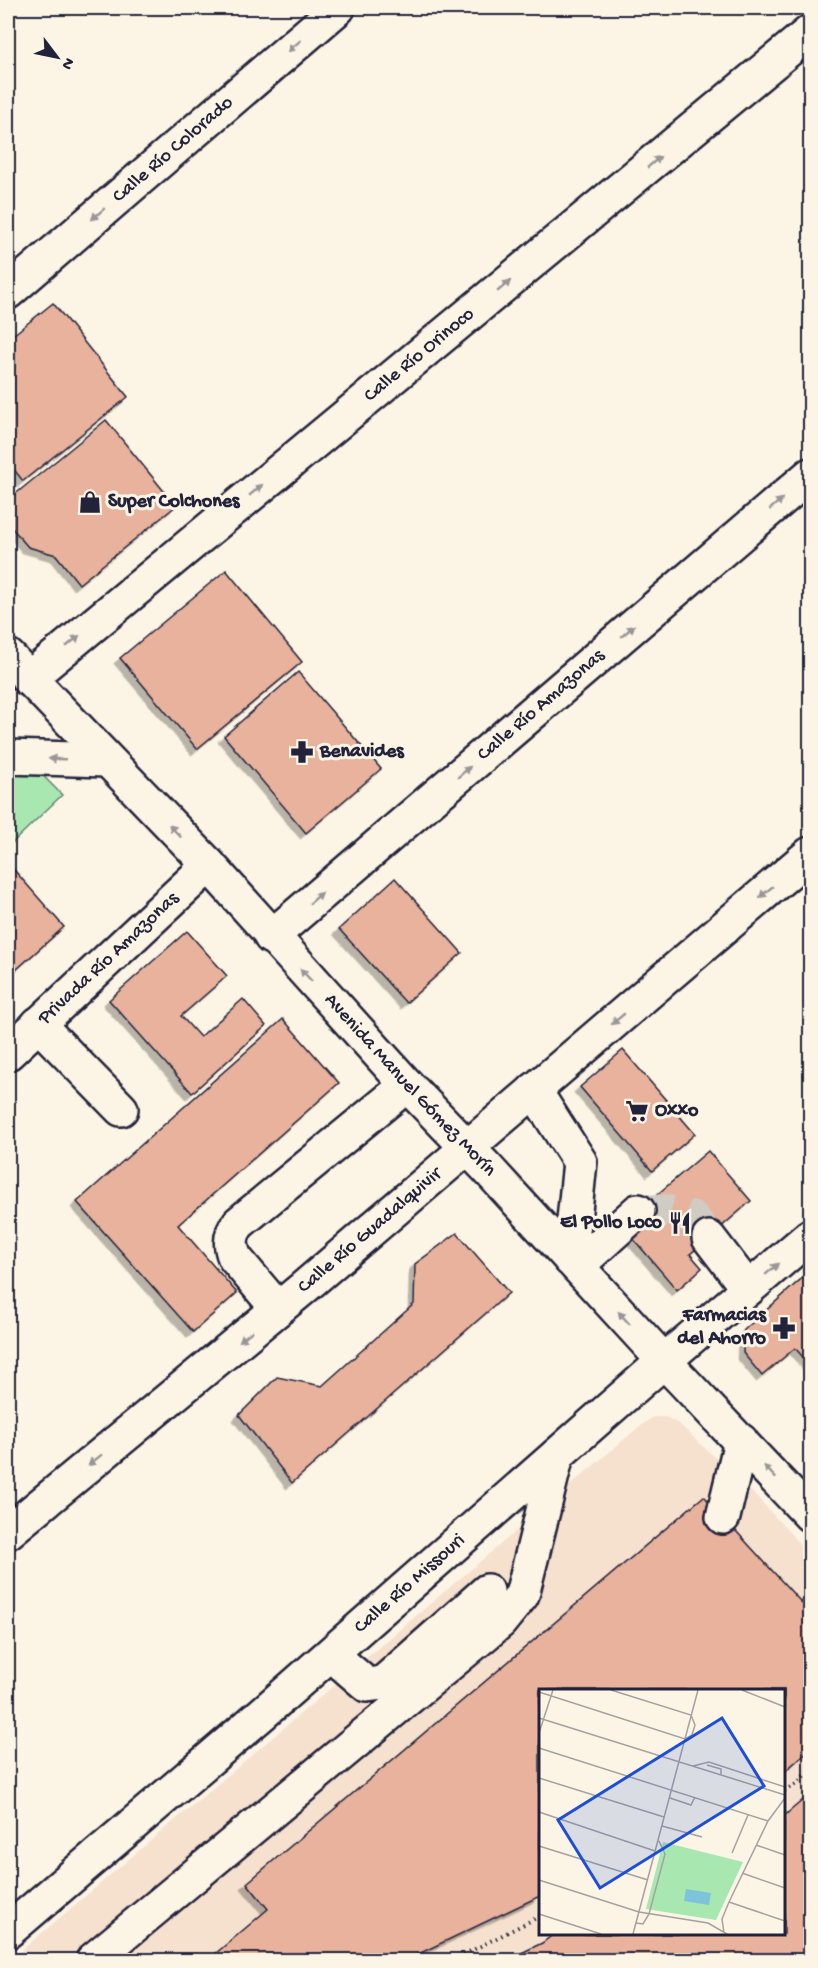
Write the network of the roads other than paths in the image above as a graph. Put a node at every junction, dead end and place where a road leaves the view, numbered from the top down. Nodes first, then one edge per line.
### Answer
1 (338, 8) edge
2 (810, 32) edge
3 (8, 291) edge
4 (810, 475) edge
5 (18, 668) edge
6 (8, 757) edge
7 (106, 760) junction
8 (810, 854) edge
9 (209, 865) junction
10 (271, 937) junction
11 (38, 1024) junction
12 (8, 1053) edge
13 (407, 1085) junction
14 (534, 1090) junction
15 (121, 1109) dead end
16 (467, 1147) junction
17 (638, 1211) tunnel mouth
18 (810, 1236) edge
19 (709, 1238) tunnel mouth
20 (573, 1262) junction
21 (748, 1289) junction
22 (278, 1309) junction
23 (664, 1361) junction
24 (741, 1441) junction
25 (557, 1455) junction
26 (810, 1515) edge
27 (723, 1517) dead end
28 (8, 1532) edge
29 (487, 1591) dead end
30 (331, 1654) junction
31 (8, 1931) edge
32 (93, 1960) edge

1 -> 3 street, Calle Río Colorado
5 -> 2 street, Calle Río Orinoco
10 -> 4 street, Calle Río Amazonas
5 - 7 street, Avenida Manuel Gómez Morín
7 -> 6 street
9 -> 7 street, Avenida Manuel Gómez Morín
8 -> 14 street, Calle Río Guadalquivir
9 - 10 street, Avenida Manuel Gómez Morín
9 - 11 street, Privada Río Amazonas
13 -> 10 street, Avenida Manuel Gómez Morín
11 - 12 street, Privada Río Amazonas
11 - 15 street
13 - 16 street, Avenida Manuel Gómez Morín
13 - 22 street
14 - 16 street, Calle Río Guadalquivir
14 - 20 street
16 - 20 street, Avenida Manuel Gómez Morín
16 - 22 street, Calle Río Guadalquivir
17 - 20 street
21 -> 18 street, Calle Río Missouri
19 - 21 street
23 -> 20 street, Avenida Manuel Gómez Morín
21 - 23 street, Calle Río Missouri
22 -> 28 street, Calle Río Guadalquivir
23 - 24 street, Avenida Manuel Gómez Morín
23 - 25 street, Calle Río Missouri
26 -> 24 street, Avenida Manuel Gómez Morín
24 - 27 street
25 - 30 street, Calle Río Missouri
25 - 32 street
29 - 30 street
30 - 31 street, Calle Río Missouri

